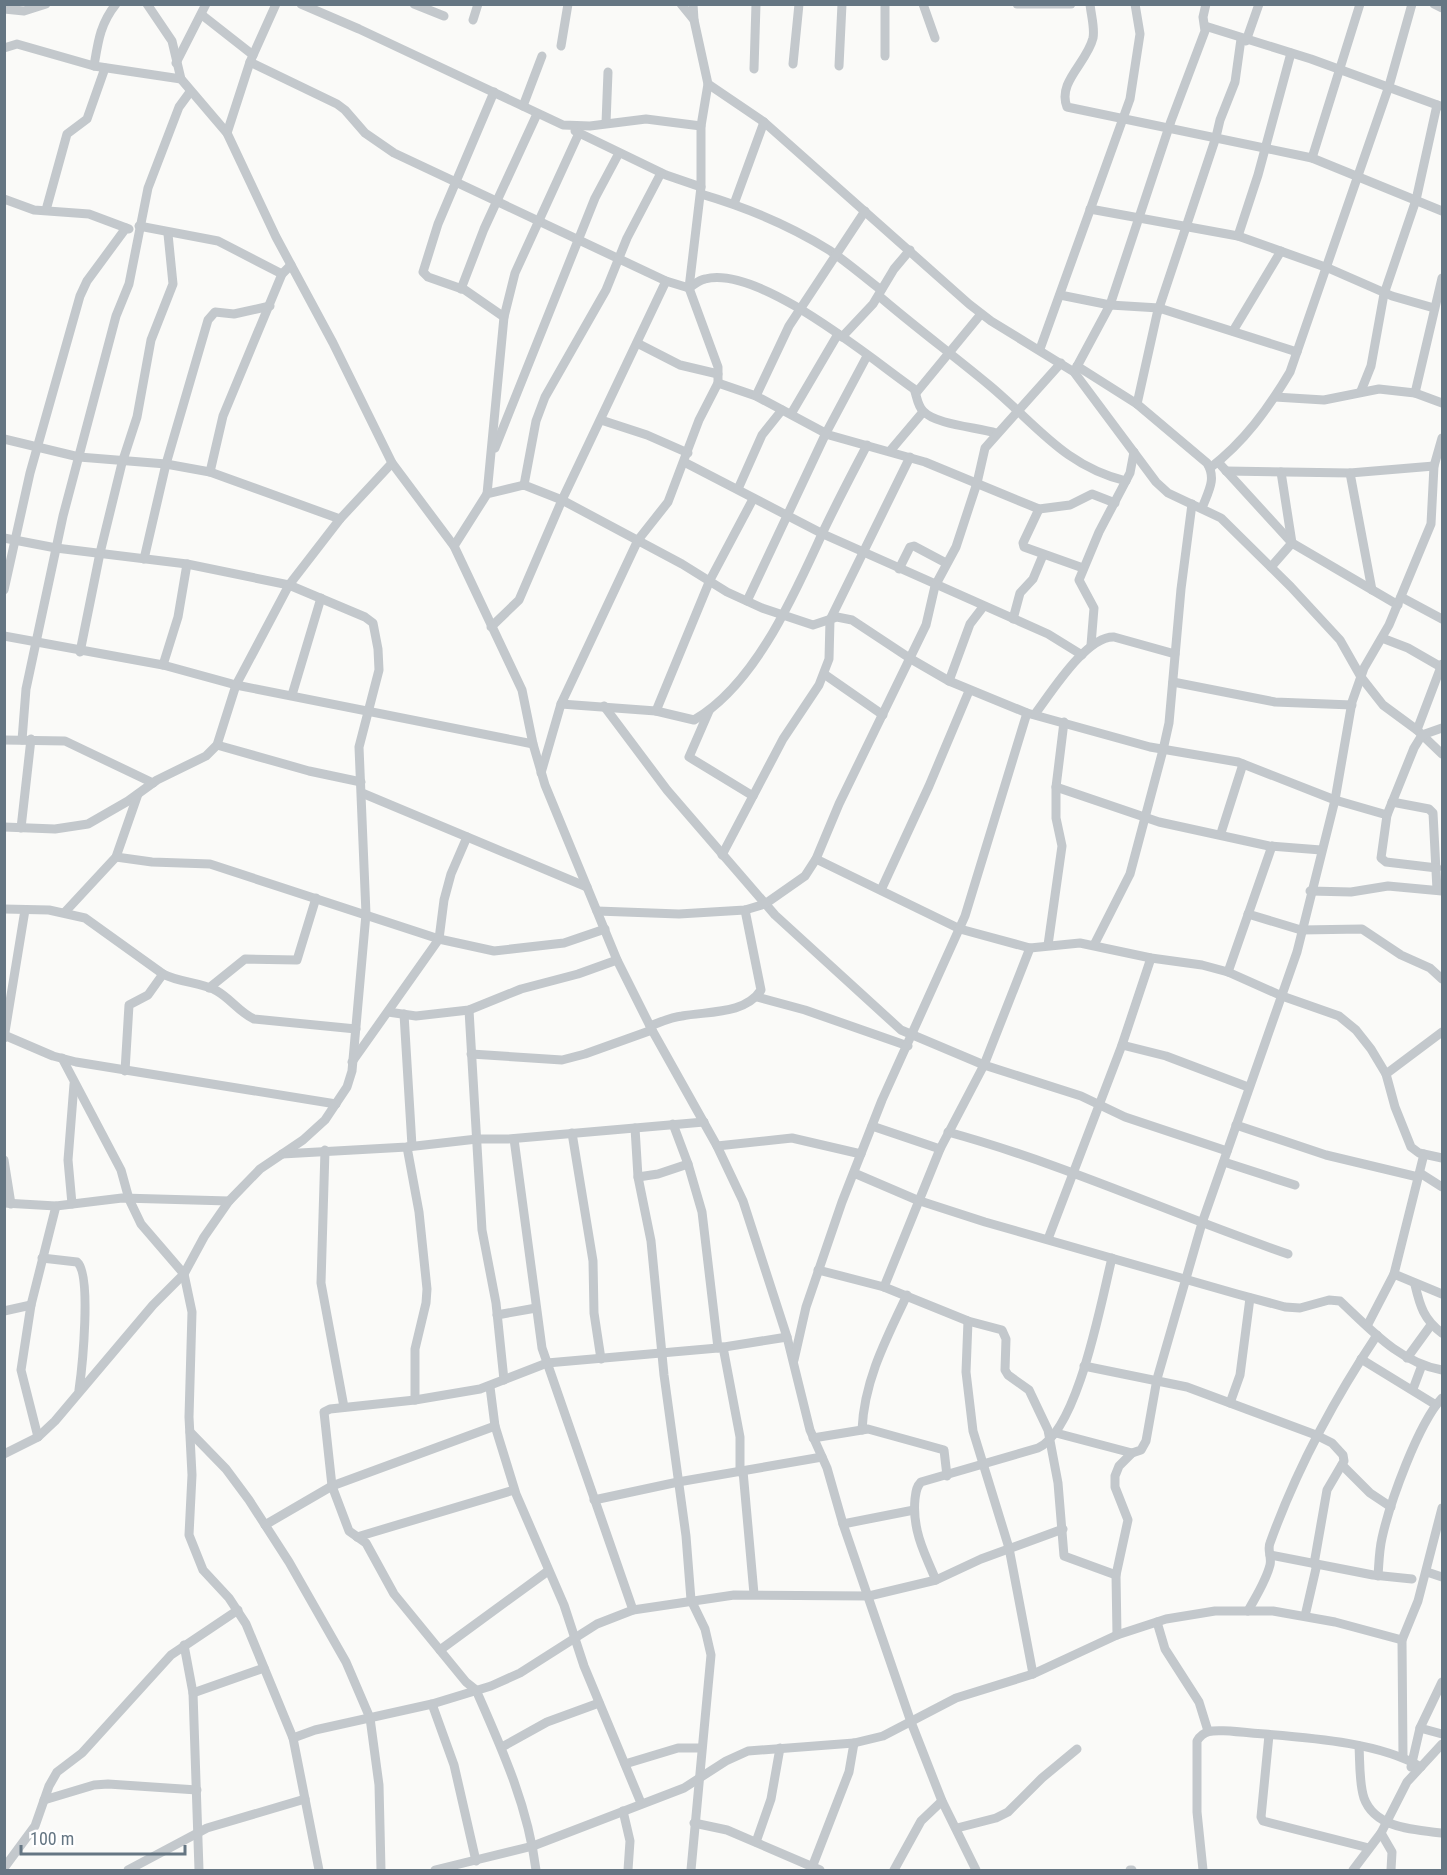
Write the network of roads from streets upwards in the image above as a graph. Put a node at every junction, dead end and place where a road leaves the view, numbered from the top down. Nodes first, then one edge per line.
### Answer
1 (46, 4) edge
2 (116, 4) edge
3 (147, 4) edge
4 (206, 4) edge
5 (276, 4) edge
6 (301, 4) edge
7 (414, 4) edge
8 (478, 4) edge
9 (568, 4) edge
10 (693, 4) edge
11 (756, 4) edge
12 (799, 4) edge
13 (842, 4) edge
14 (885, 4) edge
15 (924, 4) edge
16 (1017, 4) edge
17 (1071, 4) edge
18 (1090, 4) edge
19 (1135, 4) edge
20 (1206, 4) edge
21 (1259, 4) edge
22 (1360, 4) edge
23 (1412, 4) edge
24 (1434, 4) edge
25 (679, 5) edge
26 (1028, 5) edge
27 (1443, 8) edge
28 (4, 9) edge
29 (202, 15) junction
30 (444, 16) dead end
31 (474, 20) dead end
32 (694, 20) junction
33 (1205, 26) junction
34 (935, 38) dead end
35 (1244, 40) junction
36 (561, 46) dead end
37 (4, 48) edge
38 (1291, 53) junction
39 (542, 56) dead end
40 (885, 56) dead end
41 (252, 58) junction
42 (176, 63) junction
43 (793, 64) dead end
44 (94, 66) junction
45 (839, 66) dead end
46 (105, 68) junction
47 (754, 69) dead end
48 (1339, 69) junction
49 (608, 72) dead end
50 (181, 79) junction
51 (708, 84) junction
52 (1389, 86) junction
53 (190, 92) junction
54 (494, 92) junction
55 (523, 106) junction
56 (1440, 106) edge
57 (537, 114) junction
58 (1122, 120) junction
59 (764, 122) junction
60 (606, 123) junction
61 (563, 125) junction
62 (701, 126) junction
63 (1169, 128) junction
64 (227, 133) junction
65 (579, 133) junction
66 (1216, 137) junction
67 (1264, 148) junction
68 (619, 153) junction
69 (1312, 158) junction
70 (661, 173) junction
71 (1359, 177) junction
72 (457, 183) junction
73 (701, 191) junction
74 (4, 199) edge
75 (1416, 200) junction
76 (497, 202) junction
77 (734, 204) junction
78 (1090, 209) junction
79 (46, 210) junction
80 (865, 211) junction
81 (1443, 211) edge
82 (1140, 219) junction
83 (539, 221) junction
84 (126, 228) junction
85 (1185, 228) junction
86 (138, 229) junction
87 (168, 234) junction
88 (1238, 236) junction
89 (580, 240) junction
90 (910, 250) junction
91 (1281, 251) junction
92 (835, 255) junction
93 (621, 259) junction
94 (291, 265) junction
95 (1328, 268) junction
96 (282, 274) junction
97 (1443, 278) edge
98 (666, 281) junction
99 (689, 288) junction
100 (461, 289) junction
101 (880, 293) junction
102 (1384, 294) junction
103 (1060, 295) junction
104 (1110, 305) junction
105 (270, 306) junction
106 (1159, 308) junction
107 (801, 310) junction
108 (1437, 311) edge
109 (981, 314) junction
110 (504, 317) junction
111 (1233, 331) junction
112 (840, 335) junction
113 (637, 344) junction
114 (1040, 349) junction
115 (948, 352) junction
116 (1297, 352) junction
117 (867, 356) junction
118 (1061, 363) junction
119 (1076, 369) junction
120 (718, 378) junction
121 (1361, 391) junction
122 (916, 393) junction
123 (1415, 393) junction
124 (756, 396) junction
125 (1275, 397) junction
126 (1443, 403) edge
127 (1137, 404) junction
128 (1018, 409) junction
129 (923, 411) junction
130 (787, 412) junction
131 (601, 420) junction
132 (996, 433) junction
133 (826, 434) junction
134 (1443, 438) edge
135 (4, 440) edge
136 (867, 445) junction
137 (38, 449) junction
138 (890, 451) junction
139 (1134, 452) junction
140 (79, 457) junction
141 (686, 457) junction
142 (910, 457) junction
143 (491, 458) junction
144 (122, 463) junction
145 (392, 463) junction
146 (166, 464) junction
147 (1214, 465) junction
148 (1434, 466) junction
149 (1226, 471) junction
150 (210, 472) junction
151 (1281, 472) junction
152 (1350, 473) junction
153 (1126, 482) junction
154 (977, 483) junction
155 (524, 485) junction
156 (738, 489) junction
157 (487, 494) junction
158 (753, 499) junction
159 (562, 500) junction
160 (1114, 503) junction
161 (1197, 506) junction
162 (1039, 509) junction
163 (786, 515) junction
164 (340, 519) junction
165 (823, 534) junction
166 (4, 538) edge
167 (638, 540) junction
168 (17, 541) junction
169 (1292, 543) junction
170 (454, 546) junction
171 (56, 548) junction
172 (862, 551) junction
173 (100, 553) junction
174 (1043, 555) junction
175 (144, 559) junction
176 (946, 563) junction
177 (187, 564) junction
178 (1271, 567) junction
179 (1083, 568) junction
180 (899, 569) junction
181 (710, 580) junction
182 (289, 585) junction
183 (935, 586) junction
184 (4, 590) edge
185 (1372, 590) junction
186 (321, 598) junction
187 (747, 601) junction
188 (1400, 601) junction
189 (983, 607) junction
190 (784, 616) junction
191 (1013, 619) junction
192 (1443, 619) edge
193 (830, 620) junction
194 (491, 627) junction
195 (4, 636) edge
196 (1382, 638) junction
197 (37, 641) junction
198 (1091, 645) junction
199 (80, 652) junction
200 (1175, 654) junction
201 (1082, 655) junction
202 (911, 659) junction
203 (1442, 665) edge
204 (163, 666) junction
205 (824, 674) junction
206 (1361, 677) junction
207 (949, 681) junction
208 (1173, 682) junction
209 (236, 685) junction
210 (969, 690) junction
211 (1438, 692) edge
212 (291, 695) junction
213 (561, 704) junction
214 (1352, 705) junction
215 (604, 706) junction
216 (710, 709) junction
217 (369, 710) junction
218 (656, 711) junction
219 (1031, 713) junction
220 (884, 715) junction
221 (1064, 722) junction
222 (1443, 728) edge
223 (1420, 732) junction
224 (27, 739) junction
225 (4, 740) edge
226 (533, 744) junction
227 (216, 745) junction
228 (1163, 750) junction
229 (1443, 754) edge
230 (1243, 764) junction
231 (542, 773) junction
232 (361, 782) junction
233 (153, 783) junction
234 (1056, 787) junction
235 (362, 793) junction
236 (138, 794) junction
237 (753, 796) junction
238 (1335, 800) junction
239 (1392, 802) junction
240 (1387, 814) junction
241 (1145, 818) junction
242 (4, 827) edge
243 (21, 828) junction
244 (1221, 833) junction
245 (467, 837) junction
246 (1440, 843) edge
247 (1272, 846) junction
248 (1321, 850) junction
249 (722, 855) junction
250 (116, 857) junction
251 (816, 859) junction
252 (1437, 868) junction
253 (587, 887) junction
254 (881, 890) junction
255 (1310, 891) junction
256 (1440, 891) edge
257 (316, 898) junction
258 (765, 904) junction
259 (4, 909) edge
260 (25, 910) junction
261 (745, 910) junction
262 (597, 911) junction
263 (65, 912) junction
264 (366, 914) junction
265 (1248, 914) junction
266 (960, 928) junction
267 (604, 929) junction
268 (1301, 930) junction
269 (439, 939) junction
270 (1048, 945) junction
271 (1094, 945) junction
272 (1030, 948) junction
273 (1151, 958) junction
274 (617, 960) junction
275 (1228, 972) junction
276 (163, 974) junction
277 (1443, 979) edge
278 (209, 988) junction
279 (1282, 996) junction
280 (757, 997) junction
281 (469, 1010) junction
282 (388, 1012) junction
283 (404, 1014) junction
284 (651, 1028) junction
285 (356, 1029) junction
286 (1443, 1032) edge
287 (5, 1036) edge
288 (912, 1037) junction
289 (1122, 1045) junction
290 (908, 1046) junction
291 (471, 1054) junction
292 (62, 1058) junction
293 (352, 1062) junction
294 (984, 1065) junction
295 (125, 1071) junction
296 (1386, 1074) junction
297 (75, 1084) junction
298 (1248, 1087) junction
299 (336, 1104) junction
300 (1099, 1106) junction
301 (704, 1122) junction
302 (672, 1125) junction
303 (1236, 1125) junction
304 (872, 1126) junction
305 (635, 1128) junction
306 (948, 1132) junction
307 (573, 1133) junction
308 (477, 1139) junction
309 (514, 1139) junction
310 (717, 1146) junction
311 (409, 1147) junction
312 (939, 1149) junction
313 (325, 1150) junction
314 (1227, 1151) junction
315 (280, 1154) junction
316 (861, 1154) junction
317 (1424, 1154) junction
318 (1443, 1158) edge
319 (4, 1160) edge
320 (1224, 1162) junction
321 (688, 1164) junction
322 (854, 1173) junction
323 (1072, 1174) junction
324 (1419, 1175) junction
325 (638, 1177) junction
326 (1295, 1185) dead end
327 (1443, 1186) edge
328 (129, 1199) junction
329 (917, 1200) junction
330 (229, 1201) junction
331 (8, 1204) edge
332 (72, 1204) junction
333 (56, 1206) junction
334 (1202, 1223) junction
335 (1048, 1239) junction
336 (1288, 1254) dead end
337 (42, 1258) junction
338 (1112, 1258) junction
339 (818, 1270) junction
340 (184, 1274) junction
341 (1394, 1274) junction
342 (1186, 1280) junction
343 (1415, 1285) junction
344 (884, 1287) junction
345 (1443, 1294) edge
346 (907, 1295) junction
347 (1250, 1298) junction
348 (31, 1305) junction
349 (536, 1308) junction
350 (4, 1311) edge
351 (497, 1315) junction
352 (968, 1321) junction
353 (1431, 1325) junction
354 (1367, 1326) junction
355 (1443, 1333) edge
356 (1377, 1335) junction
357 (787, 1337) junction
358 (720, 1347) junction
359 (662, 1353) junction
360 (601, 1359) junction
361 (1361, 1359) junction
362 (1407, 1359) junction
363 (794, 1362) junction
364 (547, 1363) junction
365 (1422, 1365) junction
366 (1084, 1366) junction
367 (1443, 1370) edge
368 (504, 1380) junction
369 (1157, 1380) junction
370 (490, 1387) junction
371 (1413, 1389) junction
372 (79, 1390) junction
373 (416, 1400) junction
374 (1439, 1401) edge
375 (1230, 1403) junction
376 (344, 1407) junction
377 (495, 1426) junction
378 (862, 1430) junction
379 (190, 1431) junction
380 (1056, 1433) junction
381 (1316, 1435) junction
382 (38, 1437) junction
383 (813, 1438) junction
384 (1050, 1442) junction
385 (1132, 1453) junction
386 (4, 1454) edge
387 (822, 1457) junction
388 (984, 1464) junction
389 (1342, 1465) junction
390 (742, 1471) junction
391 (947, 1476) junction
392 (678, 1482) junction
393 (332, 1486) junction
394 (514, 1490) junction
395 (594, 1500) junction
396 (1391, 1507) junction
397 (1443, 1508) edge
398 (914, 1510) junction
399 (843, 1524) junction
400 (265, 1526) junction
401 (1062, 1529) junction
402 (357, 1536) junction
403 (1438, 1546) edge
404 (1009, 1548) junction
405 (1270, 1555) junction
406 (1316, 1564) junction
407 (548, 1571) junction
408 (1427, 1572) junction
409 (1116, 1575) junction
410 (1378, 1575) junction
411 (1443, 1577) edge
412 (1412, 1579) dead end
413 (936, 1580) junction
414 (754, 1594) junction
415 (869, 1596) junction
416 (690, 1600) junction
417 (238, 1610) junction
418 (633, 1610) junction
419 (1248, 1611) junction
420 (1305, 1616) junction
421 (1157, 1622) junction
422 (1117, 1635) junction
423 (575, 1637) junction
424 (1402, 1640) junction
425 (184, 1646) junction
426 (440, 1650) junction
427 (264, 1668) junction
428 (1033, 1674) junction
429 (1443, 1682) edge
430 (476, 1690) junction
431 (193, 1693) junction
432 (599, 1702) junction
433 (432, 1704) junction
434 (370, 1718) junction
435 (911, 1722) junction
436 (1420, 1728) junction
437 (1208, 1731) junction
438 (1443, 1734) edge
439 (1269, 1735) junction
440 (292, 1737) junction
441 (854, 1743) junction
442 (1443, 1744) edge
443 (1359, 1746) junction
444 (502, 1747) junction
445 (701, 1748) junction
446 (780, 1748) junction
447 (1077, 1749) dead end
448 (1402, 1757) junction
449 (625, 1764) junction
450 (1417, 1764) junction
451 (700, 1778) junction
452 (197, 1790) junction
453 (305, 1799) junction
454 (44, 1800) junction
455 (942, 1801) junction
456 (641, 1803) junction
457 (623, 1811) junction
458 (694, 1822) junction
459 (1387, 1823) junction
460 (957, 1828) junction
461 (199, 1833) junction
462 (1381, 1833) junction
463 (1443, 1833) edge
464 (756, 1842) junction
465 (532, 1846) junction
466 (1369, 1848) junction
467 (476, 1861) junction
468 (4, 1868) edge
469 (815, 1869) edge
470 (128, 1870) edge
471 (199, 1870) edge
472 (319, 1870) edge
473 (381, 1870) edge
474 (435, 1870) edge
475 (536, 1870) edge
476 (628, 1870) edge
477 (691, 1870) edge
478 (894, 1870) edge
479 (976, 1870) edge
480 (1203, 1870) edge
481 (1353, 1870) edge
482 (1391, 1870) edge

1 - 28 street
2 - 44 street
3 - 42 street
4 - 29 street
5 - 41 street
6 - 54 street
7 - 30 street
8 - 31 street
9 - 36 street
10 - 32 street
11 - 47 street
12 - 43 street
13 - 45 street
14 - 40 street
15 - 34 street
16 - 26 street
17 - 26 street
18 - 58 street
19 - 58 street
20 - 33 street
21 - 35 street
22 - 48 street
23 - 52 street
24 - 27 street
25 - 32 street
29 - 41 street
29 - 42 street
32 - 51 street
33 - 35 street
33 - 63 street
35 - 38 street
35 - 66 street
37 - 44 street
38 - 48 street
38 - 67 street
39 - 55 street
41 - 64 street
41 - 72 street
42 - 50 street
44 - 46 street
46 - 50 street
46 - 79 street
48 - 52 street
48 - 69 street
49 - 60 street
50 - 53 street
51 - 59 street
51 - 62 street
52 - 56 street
52 - 71 street
53 - 64 street
53 - 86 street
54 - 55 street
54 - 72 street
55 - 57 street
56 - 75 street
57 - 61 street
57 - 76 street
58 - 63 street
58 - 78 street
59 - 77 street
59 - 80 street
60 - 61 street
60 - 62 street
61 - 65 street
62 - 73 street
63 - 66 street
63 - 82 street
64 - 94 street
65 - 68 street
65 - 83 street
66 - 67 street
66 - 85 street
67 - 69 street
67 - 88 street
68 - 70 street
68 - 89 street
69 - 71 street
70 - 73 street
70 - 93 street
71 - 75 street
71 - 95 street
72 - 76 street
72 - 100 street
73 - 77 street
73 - 99 street
74 - 79 street
75 - 81 street
75 - 102 street
76 - 83 street
76 - 100 street
77 - 92 street
78 - 82 street
78 - 103 street
79 - 84 street
80 - 90 street
80 - 92 street
82 - 85 street
82 - 104 street
83 - 89 street
83 - 110 street
84 - 86 street
84 - 137 street
85 - 88 street
85 - 106 street
86 - 87 street
86 - 140 street
87 - 96 street
87 - 144 street
88 - 91 street
89 - 93 street
89 - 143 street
90 - 101 street
90 - 109 street
91 - 95 street
91 - 111 street
92 - 101 street
92 - 107 street
93 - 98 street
93 - 155 street
94 - 96 street
94 - 145 street
95 - 102 street
95 - 116 street
96 - 105 street
97 - 108 street
98 - 99 street
98 - 113 street
99 - 107 street
99 - 120 street
100 - 110 street
101 - 112 street
101 - 115 street
102 - 108 street
102 - 121 street
103 - 104 street
103 - 114 street
104 - 106 street
104 - 119 street
105 - 146 street
105 - 150 street
106 - 111 street
106 - 127 street
107 - 112 street
107 - 124 street
108 - 123 street
109 - 114 street
109 - 115 street
110 - 143 street
111 - 116 street
112 - 117 street
112 - 130 street
113 - 120 street
113 - 131 street
114 - 118 street
115 - 122 street
115 - 128 street
116 - 125 street
117 - 122 street
117 - 133 street
118 - 119 street
118 - 128 street
119 - 127 street
119 - 139 street
120 - 124 street
120 - 141 street
121 - 123 street
121 - 125 street
122 - 129 street
123 - 126 street
124 - 130 street
125 - 147 street
127 - 147 street
128 - 132 street
128 - 153 street
129 - 132 street
129 - 138 street
130 - 133 street
130 - 156 street
131 - 141 street
131 - 159 street
132 - 154 street
133 - 136 street
133 - 163 street
134 - 148 street
135 - 137 street
136 - 138 street
136 - 165 street
137 - 140 street
137 - 168 street
138 - 142 street
139 - 153 street
139 - 161 street
140 - 144 street
140 - 171 street
141 - 156 street
141 - 167 street
142 - 154 street
142 - 172 street
143 - 157 street
144 - 146 street
144 - 173 street
145 - 164 street
145 - 170 street
146 - 150 street
146 - 175 street
147 - 149 street
147 - 161 street
148 - 152 street
148 - 188 street
149 - 151 street
149 - 169 street
150 - 164 street
151 - 152 street
151 - 169 street
152 - 185 street
153 - 160 street
154 - 162 street
154 - 176 street
155 - 157 street
155 - 159 street
156 - 158 street
157 - 170 street
158 - 163 street
158 - 181 street
159 - 167 street
159 - 194 street
160 - 162 street
160 - 179 street
161 - 178 street
161 - 200 street
162 - 174 street
163 - 165 street
163 - 187 street
164 - 182 street
165 - 172 street
165 - 190 street
166 - 168 street
167 - 181 street
167 - 213 street
168 - 171 street
168 - 184 street
169 - 178 street
169 - 185 street
170 - 194 street
171 - 173 street
171 - 197 street
172 - 180 street
172 - 193 street
173 - 175 street
173 - 199 street
174 - 179 street
174 - 191 street
175 - 177 street
176 - 180 street
176 - 183 street
177 - 182 street
177 - 204 street
178 - 206 street
179 - 198 street
180 - 183 street
181 - 187 street
181 - 218 street
182 - 186 street
182 - 209 street
183 - 189 street
183 - 202 street
185 - 188 street
186 - 212 street
186 - 217 street
187 - 190 street
188 - 192 street
188 - 196 street
189 - 191 street
189 - 207 street
190 - 193 street
190 - 216 street
191 - 201 street
193 - 202 street
193 - 205 street
194 - 226 street
195 - 197 street
196 - 203 street
196 - 206 street
197 - 199 street
197 - 224 street
198 - 200 street
198 - 201 street
199 - 204 street
200 - 208 street
201 - 219 street
202 - 207 street
202 - 220 street
203 - 211 street
204 - 209 street
205 - 220 street
205 - 237 street
206 - 214 street
206 - 223 street
207 - 210 street
208 - 214 street
208 - 228 street
209 - 212 street
209 - 227 street
210 - 219 street
210 - 254 street
211 - 223 street
212 - 217 street
213 - 215 street
213 - 231 street
214 - 238 street
215 - 218 street
215 - 249 street
216 - 218 street
216 - 237 street
217 - 226 street
217 - 232 street
219 - 221 street
219 - 266 street
220 - 251 street
221 - 228 street
221 - 234 street
222 - 223 street
223 - 229 street
223 - 239 street
224 - 225 street
224 - 233 street
224 - 243 street
226 - 231 street
227 - 232 street
227 - 233 street
228 - 230 street
228 - 241 street
230 - 238 street
230 - 244 street
231 - 253 street
232 - 235 street
233 - 236 street
234 - 241 street
234 - 270 street
235 - 245 street
235 - 264 street
236 - 243 street
236 - 250 street
237 - 249 street
238 - 240 street
238 - 248 street
239 - 240 street
239 - 246 street
240 - 252 street
241 - 244 street
241 - 271 street
242 - 243 street
244 - 247 street
245 - 253 street
245 - 269 street
246 - 252 street
247 - 248 street
247 - 265 street
248 - 255 street
249 - 258 street
250 - 257 street
250 - 263 street
251 - 254 street
251 - 258 street
252 - 256 street
253 - 262 street
254 - 266 street
255 - 256 street
255 - 268 street
257 - 264 street
257 - 278 street
258 - 261 street
258 - 288 street
259 - 260 street
260 - 263 street
260 - 287 street
261 - 262 street
261 - 280 street
262 - 267 street
263 - 276 street
264 - 269 street
264 - 285 street
265 - 268 street
265 - 275 street
266 - 272 street
266 - 288 street
267 - 269 street
267 - 274 street
268 - 277 street
268 - 279 street
269 - 282 street
270 - 271 street
270 - 272 street
271 - 273 street
272 - 294 street
273 - 275 street
273 - 289 street
274 - 281 street
274 - 284 street
275 - 279 street
276 - 278 street
276 - 295 street
278 - 285 street
279 - 296 street
279 - 298 street
280 - 284 street
280 - 290 street
281 - 283 street
281 - 291 street
282 - 283 street
282 - 293 street
283 - 311 street
284 - 291 street
284 - 301 street
285 - 293 street
286 - 296 street
287 - 292 street
288 - 290 street
288 - 294 street
289 - 298 street
289 - 300 street
290 - 304 street
291 - 308 street
292 - 295 street
292 - 297 street
293 - 299 street
294 - 300 street
294 - 306 street
295 - 299 street
296 - 317 street
297 - 328 street
297 - 332 street
298 - 303 street
299 - 315 street
300 - 314 street
300 - 323 street
301 - 302 street
301 - 310 street
302 - 305 street
302 - 321 street
303 - 314 street
303 - 324 street
304 - 312 street
304 - 316 street
305 - 307 street
305 - 325 street
306 - 312 street
306 - 323 street
307 - 309 street
307 - 360 street
308 - 309 street
308 - 311 street
308 - 351 street
309 - 349 street
310 - 316 street
310 - 357 street
311 - 313 street
311 - 373 street
312 - 329 street
313 - 315 street
313 - 376 street
314 - 320 street
315 - 330 street
316 - 322 street
317 - 318 street
317 - 324 street
319 - 331 street
320 - 326 street
320 - 334 street
321 - 325 street
321 - 358 street
322 - 329 street
322 - 339 street
323 - 334 street
323 - 335 street
324 - 327 street
324 - 341 street
325 - 359 street
328 - 330 street
328 - 332 street
328 - 340 street
329 - 335 street
329 - 344 street
330 - 340 street
331 - 333 street
332 - 333 street
333 - 337 street
334 - 336 street
334 - 342 street
335 - 338 street
337 - 348 street
337 - 372 street
338 - 342 street
338 - 366 street
339 - 344 street
339 - 363 street
340 - 372 street
340 - 379 street
341 - 343 street
341 - 354 street
342 - 347 street
342 - 369 street
343 - 345 street
343 - 353 street
344 - 346 street
346 - 352 street
346 - 378 street
347 - 354 street
347 - 375 street
348 - 350 street
348 - 382 street
349 - 351 street
349 - 364 street
351 - 368 street
352 - 384 street
352 - 388 street
353 - 355 street
353 - 362 street
354 - 356 street
356 - 361 street
356 - 362 street
357 - 358 street
357 - 363 street
358 - 359 street
358 - 390 street
359 - 360 street
359 - 392 street
360 - 364 street
361 - 371 street
361 - 381 street
362 - 365 street
363 - 383 street
364 - 368 street
364 - 395 street
365 - 367 street
365 - 371 street
366 - 369 street
366 - 380 street
368 - 370 street
369 - 375 street
369 - 385 street
370 - 373 street
370 - 377 street
371 - 374 street
372 - 382 street
373 - 376 street
374 - 396 street
375 - 381 street
376 - 393 street
377 - 393 street
377 - 394 street
378 - 383 street
378 - 391 street
379 - 400 street
379 - 417 street
380 - 384 street
380 - 385 street
381 - 389 street
381 - 405 street
382 - 386 street
383 - 387 street
384 - 388 street
384 - 401 street
385 - 409 street
387 - 390 street
387 - 399 street
388 - 391 street
388 - 404 street
389 - 396 street
389 - 406 street
390 - 392 street
390 - 414 street
391 - 398 street
392 - 395 street
392 - 416 street
393 - 400 street
393 - 402 street
394 - 402 street
394 - 407 street
395 - 418 street
396 - 410 street
397 - 403 street
398 - 399 street
398 - 413 street
399 - 415 street
400 - 434 street
401 - 404 street
401 - 409 street
402 - 426 street
403 - 408 street
404 - 413 street
404 - 428 street
405 - 406 street
405 - 419 street
406 - 410 street
406 - 420 street
407 - 423 street
407 - 426 street
408 - 411 street
408 - 424 street
409 - 422 street
410 - 412 street
413 - 415 street
414 - 415 street
414 - 416 street
415 - 435 street
416 - 418 street
416 - 445 street
417 - 425 street
417 - 427 street
418 - 423 street
419 - 420 street
419 - 421 street
420 - 424 street
421 - 422 street
421 - 437 street
422 - 428 street
423 - 430 street
423 - 432 street
424 - 448 street
425 - 431 street
425 - 454 street
426 - 430 street
427 - 431 street
427 - 440 street
428 - 435 street
429 - 436 street
430 - 433 street
430 - 444 street
431 - 452 street
432 - 444 street
432 - 449 street
433 - 434 street
433 - 467 street
434 - 440 street
434 - 473 street
435 - 441 street
435 - 455 street
436 - 438 street
436 - 450 street
437 - 439 street
437 - 480 street
439 - 443 street
439 - 466 street
440 - 453 street
441 - 446 street
441 - 469 street
442 - 450 street
443 - 448 street
443 - 459 street
444 - 465 street
445 - 449 street
445 - 451 street
446 - 451 street
446 - 464 street
447 - 460 street
448 - 450 street
449 - 456 street
450 - 459 street
451 - 456 street
451 - 458 street
452 - 454 street
452 - 461 street
453 - 461 street
453 - 472 street
454 - 468 street
455 - 460 street
455 - 478 street
456 - 457 street
457 - 465 street
457 - 476 street
458 - 464 street
458 - 477 street
459 - 462 street
459 - 463 street
460 - 479 street
461 - 470 street
461 - 471 street
462 - 466 street
462 - 482 street
464 - 469 street
465 - 467 street
465 - 475 street
466 - 481 street
467 - 474 street

